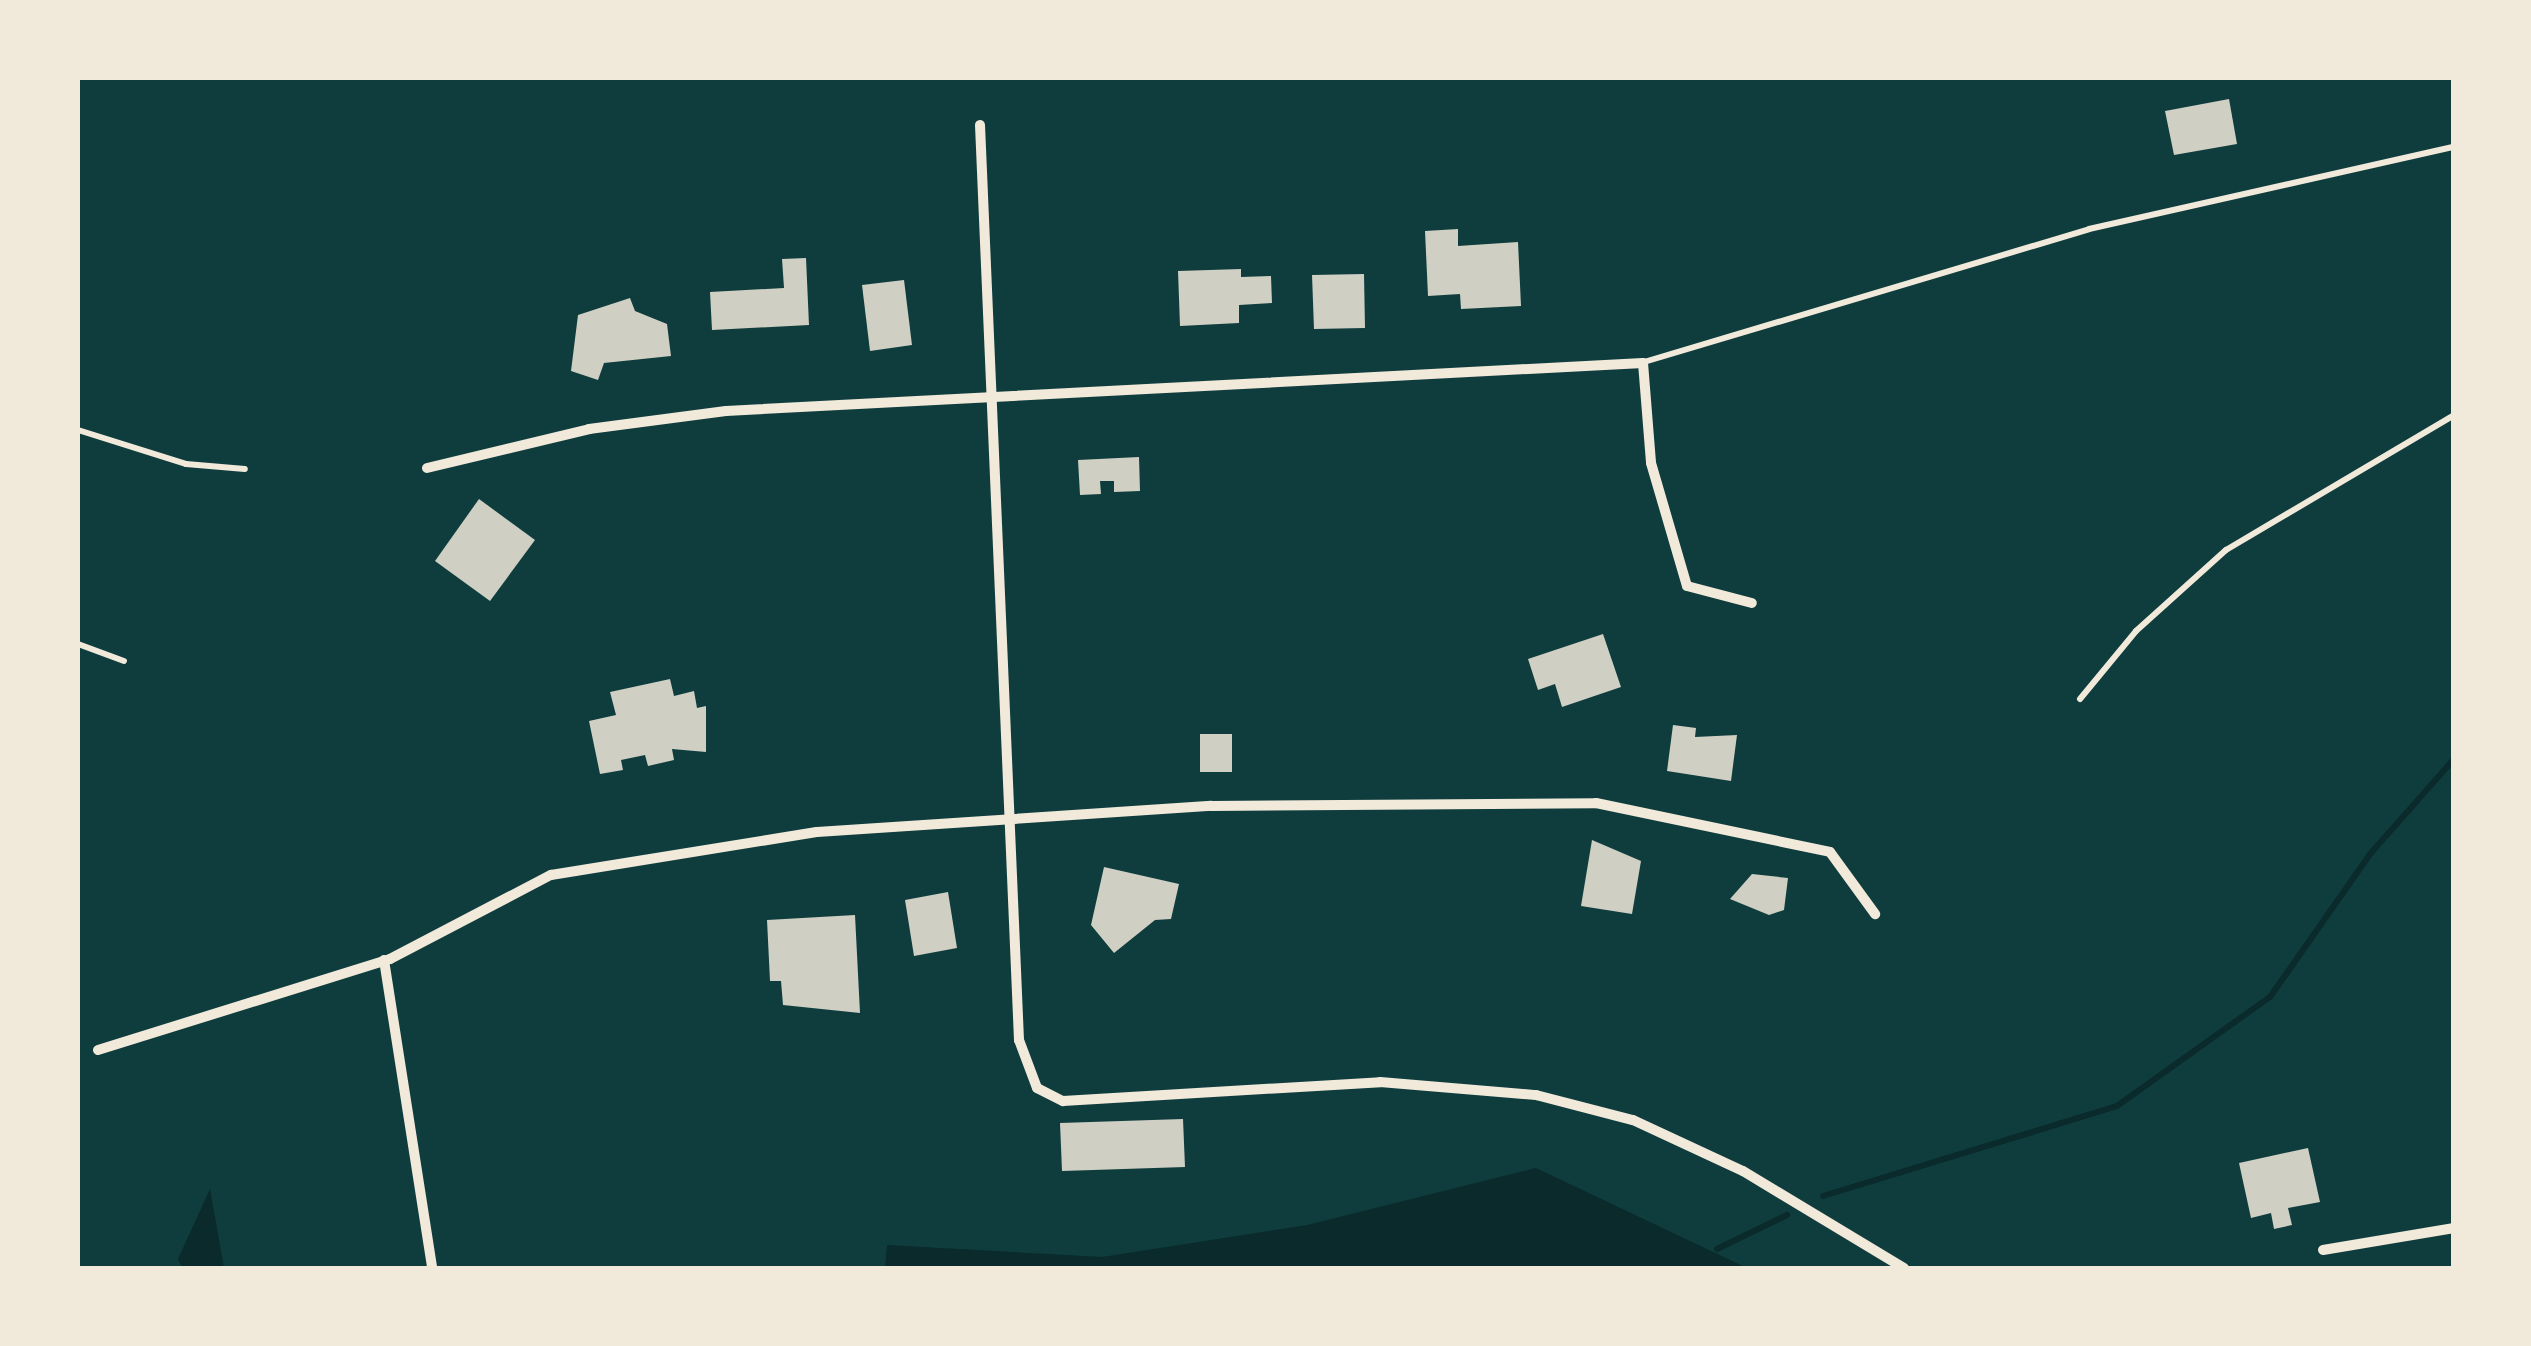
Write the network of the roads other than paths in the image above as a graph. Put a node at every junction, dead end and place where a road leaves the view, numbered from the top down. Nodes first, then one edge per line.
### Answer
1 (980, 125) dead end
2 (2454, 146) edge
3 (1643, 363) junction
4 (992, 394) junction
5 (2454, 416) edge
6 (78, 430) edge
7 (244, 468) dead end
8 (427, 468) dead end
9 (1752, 603) dead end
10 (78, 644) edge
11 (124, 661) dead end
12 (2080, 699) dead end
13 (1010, 819) junction
14 (1875, 914) dead end
15 (384, 960) junction
16 (98, 1050) dead end
17 (2454, 1228) edge
18 (2323, 1250) dead end
19 (432, 1268) edge
20 (1904, 1268) edge

1 - 4 street
2 - 3 lane
3 - 4 street
3 - 9 street
4 - 8 street
4 - 13 street
5 - 12 lane
6 - 7 lane
10 - 11 lane
13 - 14 street
13 - 15 street
13 - 20 street
15 - 16 street
15 - 19 street
17 - 18 street

